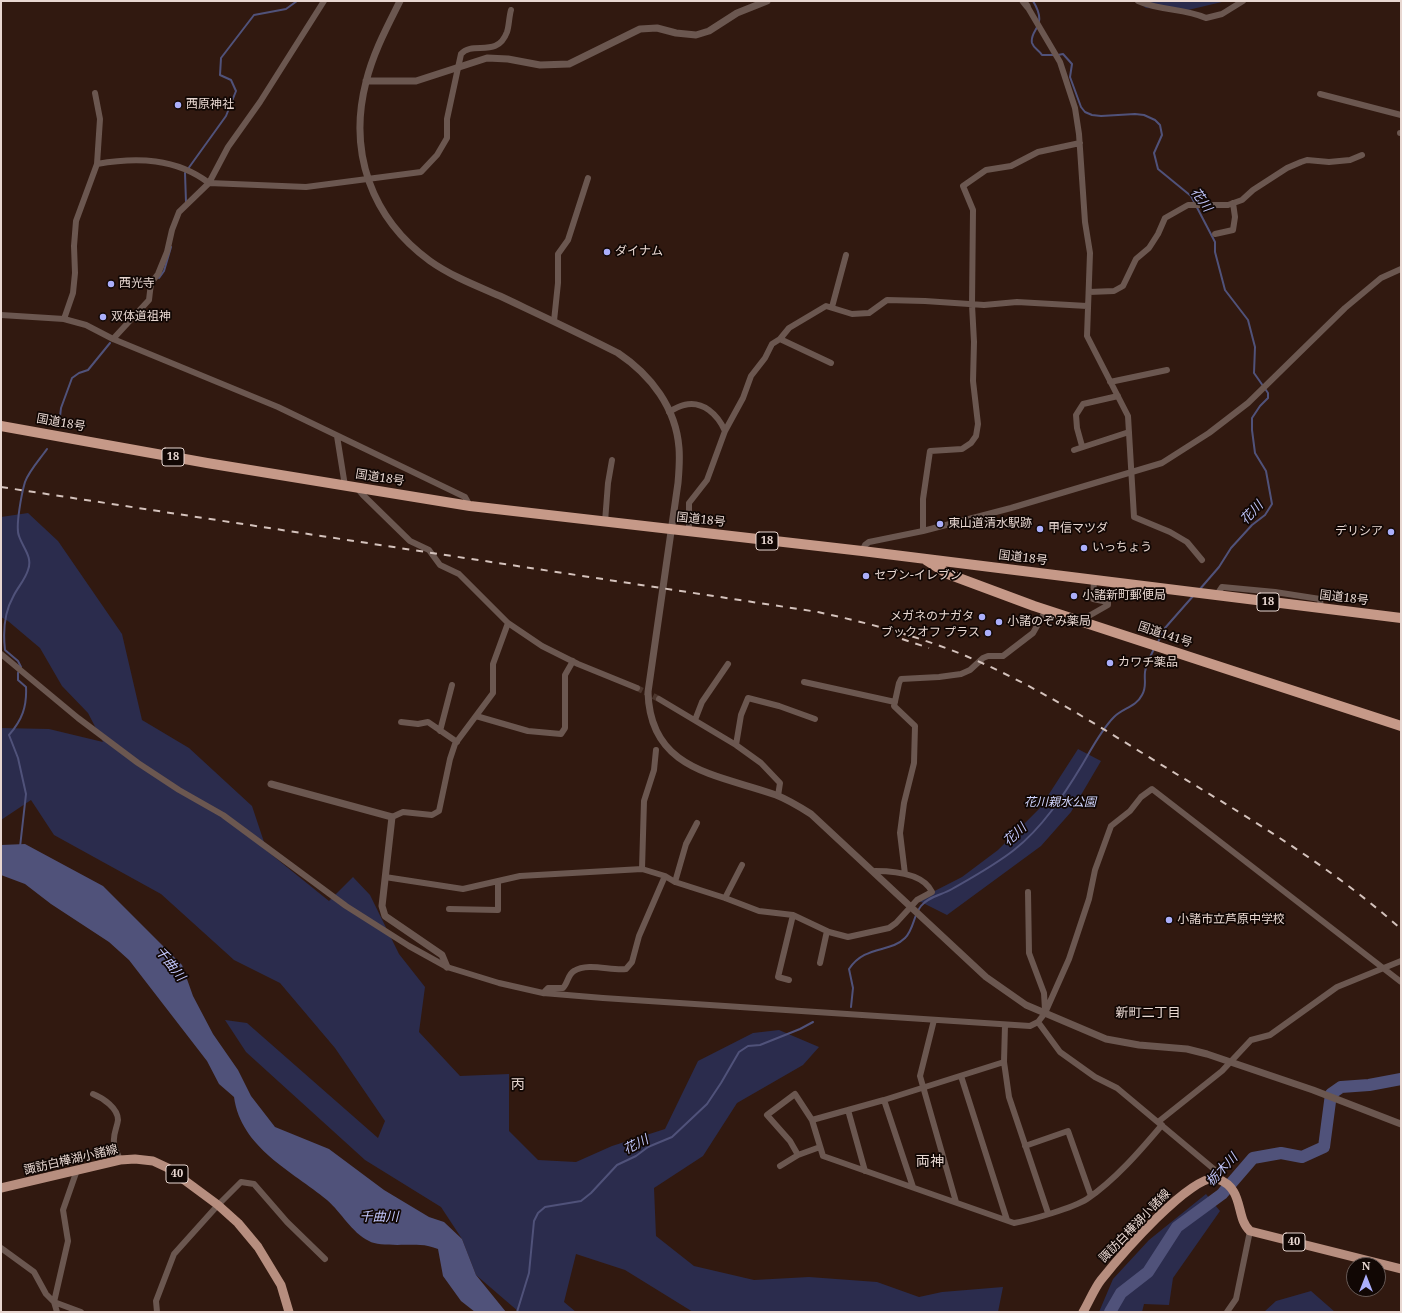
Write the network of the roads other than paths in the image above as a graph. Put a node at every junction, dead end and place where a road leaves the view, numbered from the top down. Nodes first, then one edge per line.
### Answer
1 (324, 1) edge
2 (400, 1) edge
3 (766, 1) edge
4 (1138, 1) edge
5 (1243, 1) edge
6 (1025, 4) edge
7 (511, 10) dead end
8 (460, 66) junction
9 (366, 81) junction
10 (95, 93) dead end
11 (1320, 94) dead end
12 (1401, 115) edge
13 (1080, 143) junction
14 (1362, 155) dead end
15 (97, 164) junction
16 (588, 178) dead end
17 (368, 179) junction
18 (209, 183) junction
19 (1233, 203) junction
20 (1215, 234) dead end
21 (846, 256) dead end
22 (1401, 269) edge
23 (1089, 292) junction
24 (972, 305) junction
25 (1087, 306) junction
26 (832, 307) junction
27 (1, 315) edge
28 (64, 319) junction
29 (554, 321) junction
30 (113, 339) junction
31 (780, 340) junction
32 (831, 363) dead end
33 (1167, 370) dead end
34 (1110, 382) junction
35 (1118, 396) junction
36 (669, 412) junction
37 (1, 426) edge
38 (725, 431) junction
39 (1129, 432) junction
40 (337, 436) junction
41 (1082, 446) junction
42 (1074, 450) dead end
43 (612, 460) dead end
44 (1130, 474) junction
45 (345, 486) junction
46 (357, 487) junction
47 (470, 506) junction
48 (605, 522) junction
49 (672, 530) junction
50 (923, 531) junction
51 (689, 532) junction
52 (862, 551) junction
53 (925, 559) junction
54 (1202, 560) dead end
55 (968, 564) junction
56 (962, 579) junction
57 (1094, 580) junction
58 (1046, 610) junction
59 (1401, 618) edge
60 (1080, 621) junction
61 (508, 623) junction
62 (1, 654) edge
63 (573, 661) junction
64 (728, 664) dead end
65 (804, 682) dead end
66 (452, 685) dead end
67 (637, 688) tunnel mouth
68 (659, 700) tunnel mouth
69 (895, 702) junction
70 (476, 716) junction
71 (815, 719) dead end
72 (694, 720) junction
73 (401, 722) dead end
74 (1401, 726) edge
75 (440, 731) junction
76 (457, 742) junction
77 (736, 745) junction
78 (656, 750) dead end
79 (271, 784) dead end
80 (778, 796) junction
81 (392, 817) junction
82 (697, 823) dead end
83 (742, 865) dead end
84 (642, 868) junction
85 (875, 872) junction
86 (905, 874) junction
87 (665, 876) junction
88 (385, 877) junction
89 (498, 881) junction
90 (674, 882) junction
91 (1028, 892) dead end
92 (725, 898) junction
93 (913, 908) junction
94 (449, 909) dead end
95 (793, 915) junction
96 (827, 931) junction
97 (1401, 961) edge
98 (820, 963) dead end
99 (447, 967) junction
100 (1383, 969) junction
101 (789, 980) dead end
102 (1401, 982) edge
103 (543, 993) junction
104 (1044, 1013) junction
105 (934, 1020) junction
106 (1038, 1022) junction
107 (1005, 1025) junction
108 (1232, 1061) junction
109 (1004, 1062) junction
110 (961, 1076) junction
111 (923, 1088) junction
112 (93, 1094) dead end
113 (884, 1100) junction
114 (848, 1110) junction
115 (812, 1120) junction
116 (1160, 1123) junction
117 (1401, 1124) edge
118 (1025, 1146) junction
119 (820, 1147) junction
120 (798, 1155) junction
121 (120, 1160) junction
122 (780, 1166) dead end
123 (77, 1170) junction
124 (865, 1171) junction
125 (1218, 1179) junction
126 (913, 1187) junction
127 (1, 1188) edge
128 (1091, 1196) junction
129 (956, 1202) junction
130 (218, 1205) junction
131 (1048, 1213) junction
132 (1007, 1220) junction
133 (1250, 1231) junction
134 (1, 1248) edge
135 (325, 1259) dead end
136 (1401, 1269) edge
137 (54, 1302) junction
138 (57, 1312) edge
139 (81, 1312) edge
140 (156, 1312) edge
141 (289, 1312) edge
142 (1083, 1312) edge
143 (1227, 1312) edge

1 - 18 street
2 - 9 street
3 - 8 street
4 - 5 street
6 - 13 street
7 - 8 street
8 - 9 street
8 - 17 street
9 - 17 street
10 - 15 street
11 - 12 street
13 - 23 street
13 - 24 street
14 - 19 street
15 - 18 street
15 - 28 street
16 - 29 street
17 - 18 street
17 - 29 street
18 - 30 street
19 - 20 street
19 - 23 street
21 - 26 street
22 - 44 street
23 - 25 street
24 - 25 street
24 - 26 street
24 - 50 street
25 - 34 street
26 - 31 street
27 - 28 street
28 - 30 street
29 - 36 street
30 - 40 street
31 - 32 street
31 - 38 street
33 - 34 street
34 - 35 street
35 - 39 street
35 - 41 street
36 - 38 street
36 - 49 street
37 - 45 highway, 国道18号 / 18
38 - 51 street
39 - 41 street
39 - 44 street
40 - 45 street
40 - 47 street
41 - 42 street
43 - 48 street
44 - 50 street
44 - 54 street
45 - 46 highway, 国道18号 / 18
46 - 47 highway, 国道18号 / 18
46 - 61 street
47 - 48 highway, 国道18号 / 18
48 - 49 highway, 国道18号 / 18
49 - 51 highway, 国道18号 / 18
49 - 80 street
50 - 52 street
51 - 52 highway, 国道18号 / 18
52 - 53 highway, 国道18号 / 18
53 - 55 highway, 国道18号 / 18
53 - 56 highway, 国道141号
55 - 56 highway
55 - 57 highway, 国道18号 / 18
56 - 58 highway, 国道141号
57 - 59 highway, 国道18号 / 18
57 - 60 street
58 - 60 highway, 国道141号
58 - 69 street
60 - 74 highway, 国道141号
61 - 63 street
61 - 70 street
62 - 99 street
63 - 67 street
63 - 70 street
64 - 72 street
65 - 69 street
66 - 75 street
68 - 72 street
69 - 86 street
70 - 76 street
71 - 77 street
72 - 77 street
73 - 75 street
75 - 76 street
76 - 81 street
77 - 80 street
78 - 84 street
79 - 81 street
80 - 85 street
81 - 88 street
82 - 90 street
83 - 92 street
84 - 87 street
84 - 89 street
85 - 86 street
85 - 93 street
86 - 93 street
87 - 90 street
87 - 103 street
88 - 89 street
88 - 99 street
89 - 94 street
90 - 92 street
91 - 104 street
92 - 95 street
93 - 96 street
93 - 104 street
95 - 96 street
95 - 101 street
96 - 98 street
97 - 100 street
99 - 103 street
100 - 102 street
100 - 104 street
100 - 108 street
103 - 105 street
104 - 106 street
104 - 108 street
105 - 107 street
105 - 111 street
106 - 107 street
106 - 116 street
107 - 109 street
108 - 116 street
108 - 117 street
109 - 110 street
109 - 118 street
110 - 111 street
110 - 132 street
111 - 113 street
111 - 129 street
112 - 121 street
113 - 114 street
113 - 126 street
114 - 115 street
114 - 124 street
115 - 119 street
115 - 120 street
116 - 125 street
116 - 128 street
118 - 128 street
118 - 131 street
119 - 120 street
119 - 124 street
120 - 122 street
121 - 123 main road, 諏訪白樺湖小諸線 / 40
121 - 130 main road, 諏訪白樺湖小諸線 / 40
123 - 127 main road, 諏訪白樺湖小諸線 / 40
123 - 137 street
124 - 126 street
125 - 133 main road
125 - 142 main road, 諏訪白樺湖小諸線
126 - 129 street
128 - 131 street
129 - 132 street
130 - 135 street
130 - 140 street
130 - 141 main road, 諏訪白樺湖小諸線 / 40
131 - 132 street
133 - 136 main road, 40
133 - 143 street
134 - 137 street
137 - 138 street
137 - 139 street

